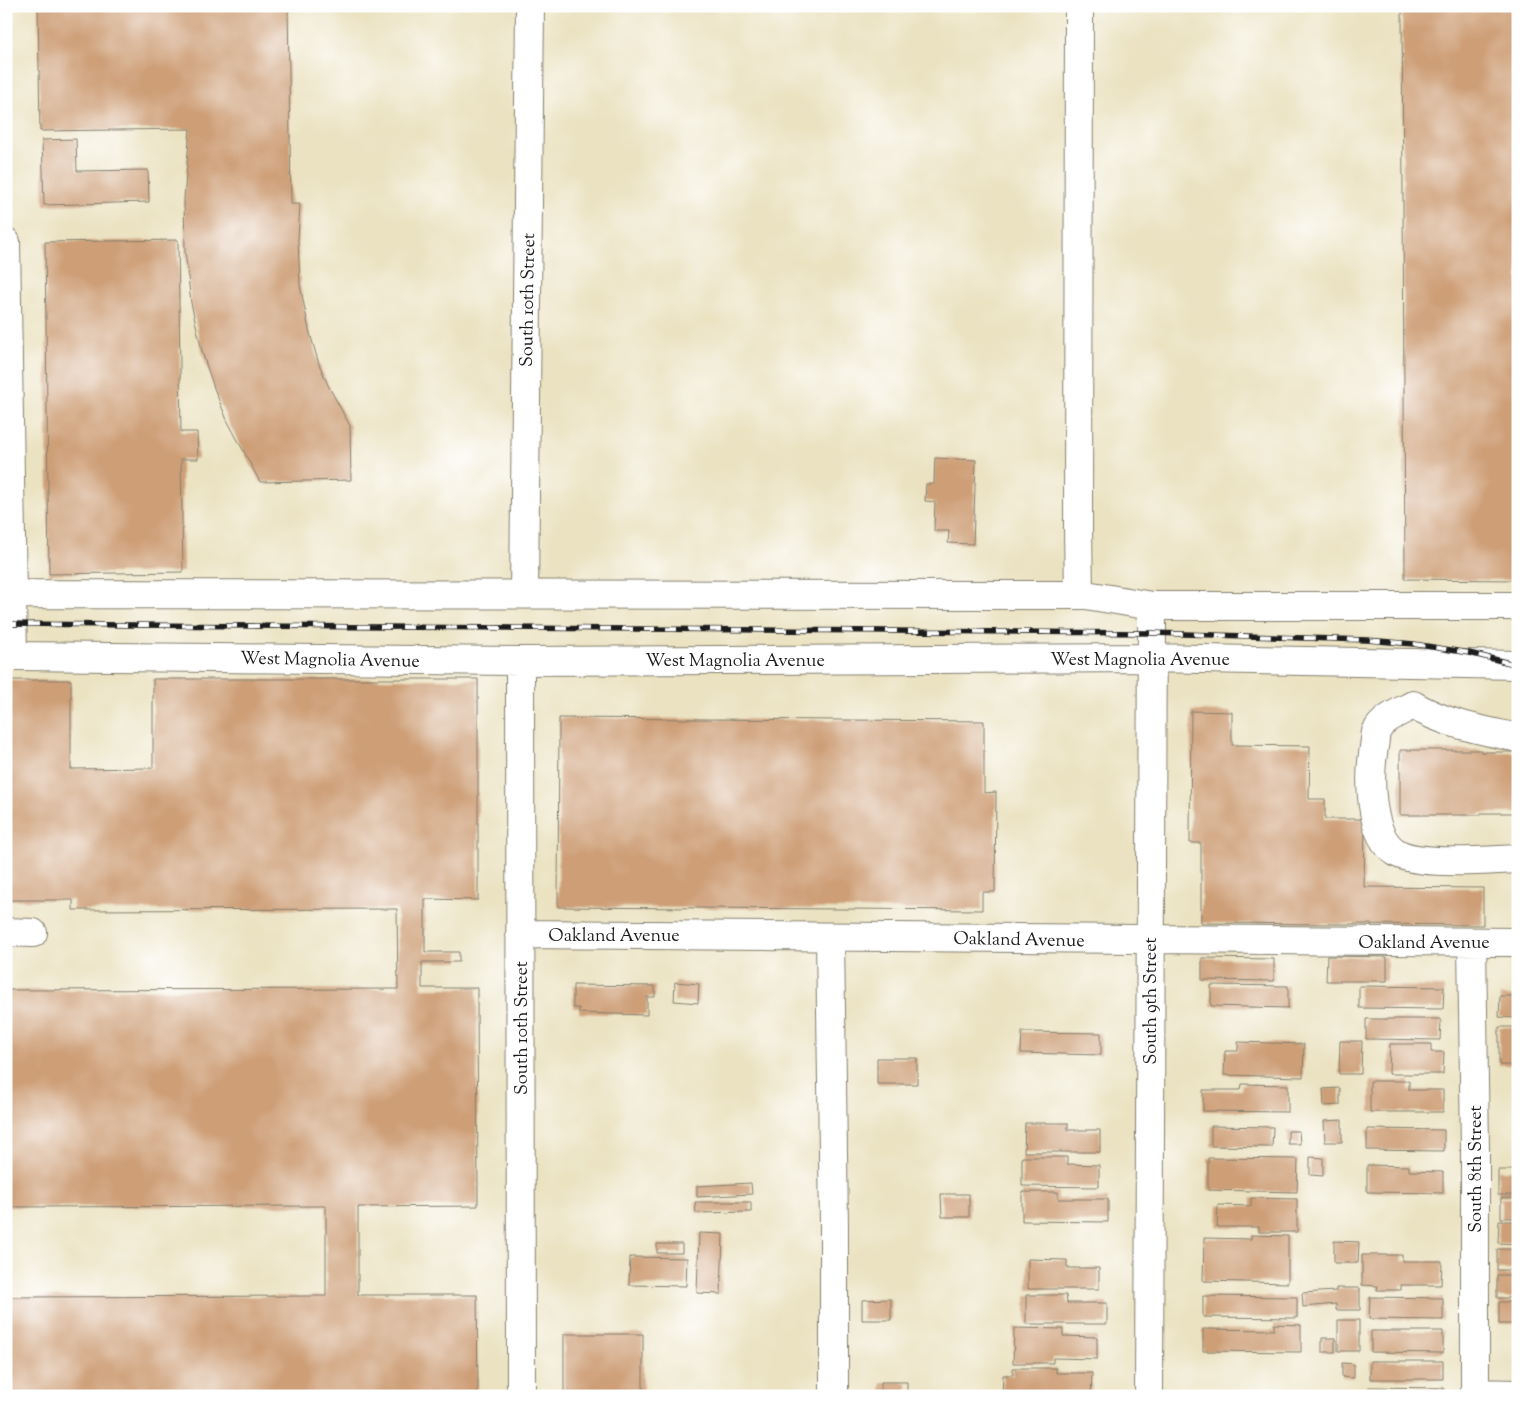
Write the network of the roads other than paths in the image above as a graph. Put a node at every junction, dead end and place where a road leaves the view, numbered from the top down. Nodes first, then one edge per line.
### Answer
1 (530, 6) edge
2 (1079, 6) edge
3 (6, 242) edge
4 (9, 594) edge
5 (524, 594) junction
6 (1079, 595) junction
7 (1152, 606) junction
8 (1518, 606) edge
9 (10, 656) edge
10 (1152, 658) junction
11 (520, 661) junction
12 (1411, 663) junction
13 (1518, 665) edge
14 (1413, 705) junction
15 (1518, 738) edge
16 (1518, 859) edge
17 (520, 934) junction
18 (830, 937) junction
19 (1150, 940) junction
20 (1472, 942) junction
21 (1518, 942) edge
22 (1475, 1394) edge
23 (1518, 1394) edge
24 (521, 1396) edge
25 (834, 1396) edge
26 (1149, 1396) edge

1 - 5 street, South 10th Street
2 - 6 street
3 - 4 street, West Magnolia Avenue
4 - 5 street
4 - 9 street, West Magnolia Avenue
5 - 6 street
6 - 7 street
7 - 8 street
7 - 10 street, South 9th Street
9 - 11 street, West Magnolia Avenue
10 - 11 street, West Magnolia Avenue
10 - 12 street, West Magnolia Avenue
10 - 19 street, South 9th Street
11 - 17 street, South 10th Street
12 - 13 street, West Magnolia Avenue
12 - 14 street
14 - 15 street
14 - 16 street
17 - 18 street, Oakland Avenue
17 - 24 street, South 10th Street
18 - 19 street, Oakland Avenue
18 - 25 street
19 - 20 street, Oakland Avenue
19 - 26 street, South 9th Street
20 - 21 street, Oakland Avenue
20 - 22 street, South 8th Street
22 - 23 street

